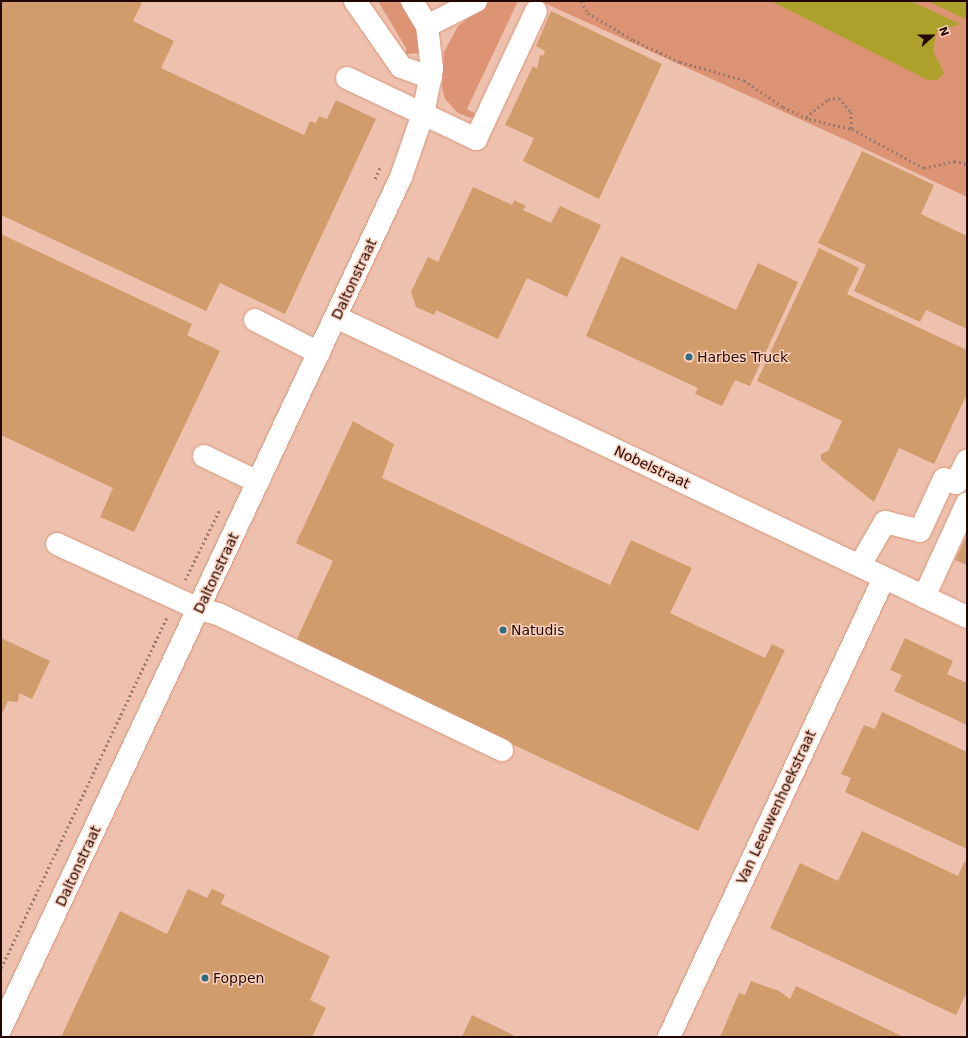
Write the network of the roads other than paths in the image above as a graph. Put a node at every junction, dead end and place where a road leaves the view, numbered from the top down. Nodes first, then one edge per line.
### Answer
1 (355, 1) edge
2 (412, 1) edge
3 (476, 1) edge
4 (536, 11) dead end
5 (427, 26) junction
6 (347, 78) dead end
7 (431, 78) junction
8 (423, 114) junction
9 (336, 317) junction
10 (255, 320) dead end
11 (319, 353) junction
12 (204, 456) dead end
13 (967, 460) edge
14 (258, 482) junction
15 (967, 503) edge
16 (57, 544) dead end
17 (860, 565) junction
18 (884, 578) junction
19 (924, 597) junction
20 (208, 611) junction
21 (967, 617) edge
22 (502, 750) dead end
23 (1, 1028) edge
24 (669, 1037) edge

1 - 7 street
2 - 5 street, Daltonstraat
3 - 5 street
4 - 8 street
5 - 7 street, Daltonstraat
6 - 8 street
7 - 8 street, Daltonstraat
8 - 9 street, Daltonstraat
9 - 11 street, Daltonstraat
9 - 17 street, Nobelstraat
10 - 11 street
11 - 14 street, Daltonstraat
12 - 14 street
13 - 17 street
14 - 20 street, Daltonstraat
15 - 19 street
16 - 20 street
17 - 18 street, Nobelstraat
18 - 19 street, Nobelstraat
18 - 24 street, Van Leeuwenhoekstraat
19 - 21 street, Nobelstraat
20 - 22 street
20 - 23 street, Daltonstraat

